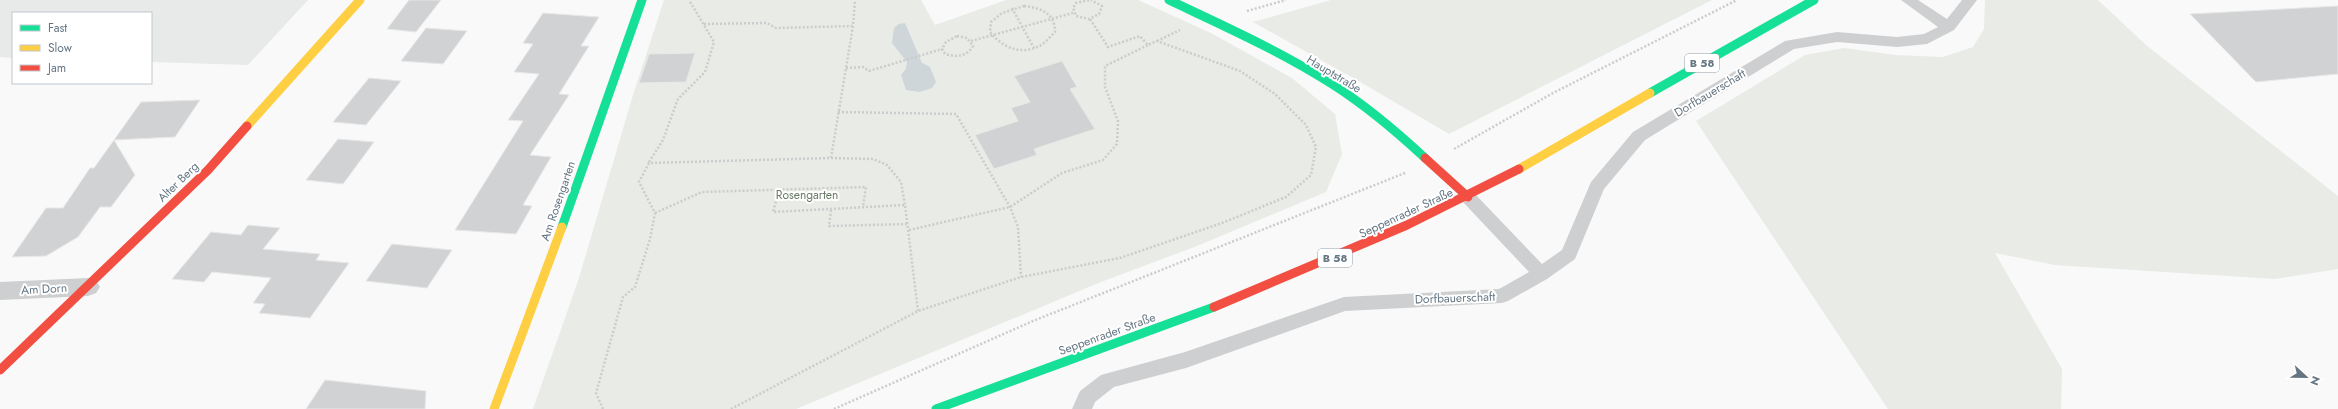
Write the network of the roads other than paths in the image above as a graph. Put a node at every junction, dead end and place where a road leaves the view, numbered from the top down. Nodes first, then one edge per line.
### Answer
1 (360, 0) edge
2 (642, 0) edge
3 (1169, 0) edge
4 (1814, 0) edge
5 (1908, 0) edge
6 (1970, 0) edge
7 (1949, 27) junction
8 (1468, 197) junction
9 (1541, 274) junction
10 (88, 287) junction
11 (0, 290) edge
12 (0, 370) edge
13 (494, 409) edge
14 (936, 409) edge
15 (1082, 409) edge

1 - 10 street, Alter Berg
2 - 13 street, Am Rosengarten
3 - 8 street, Hauptstraße
4 - 8 street, Seppenrader Straße / B 58
5 - 7 lane
6 - 7 lane, Dorfbauerschaft
7 - 9 lane, Dorfbauerschaft
8 - 9 lane
8 - 14 street, Seppenrader Straße / B 58
9 - 15 lane, Dorfbauerschaft
10 - 11 street, Am Dorn
10 - 12 street, Alter Berg

